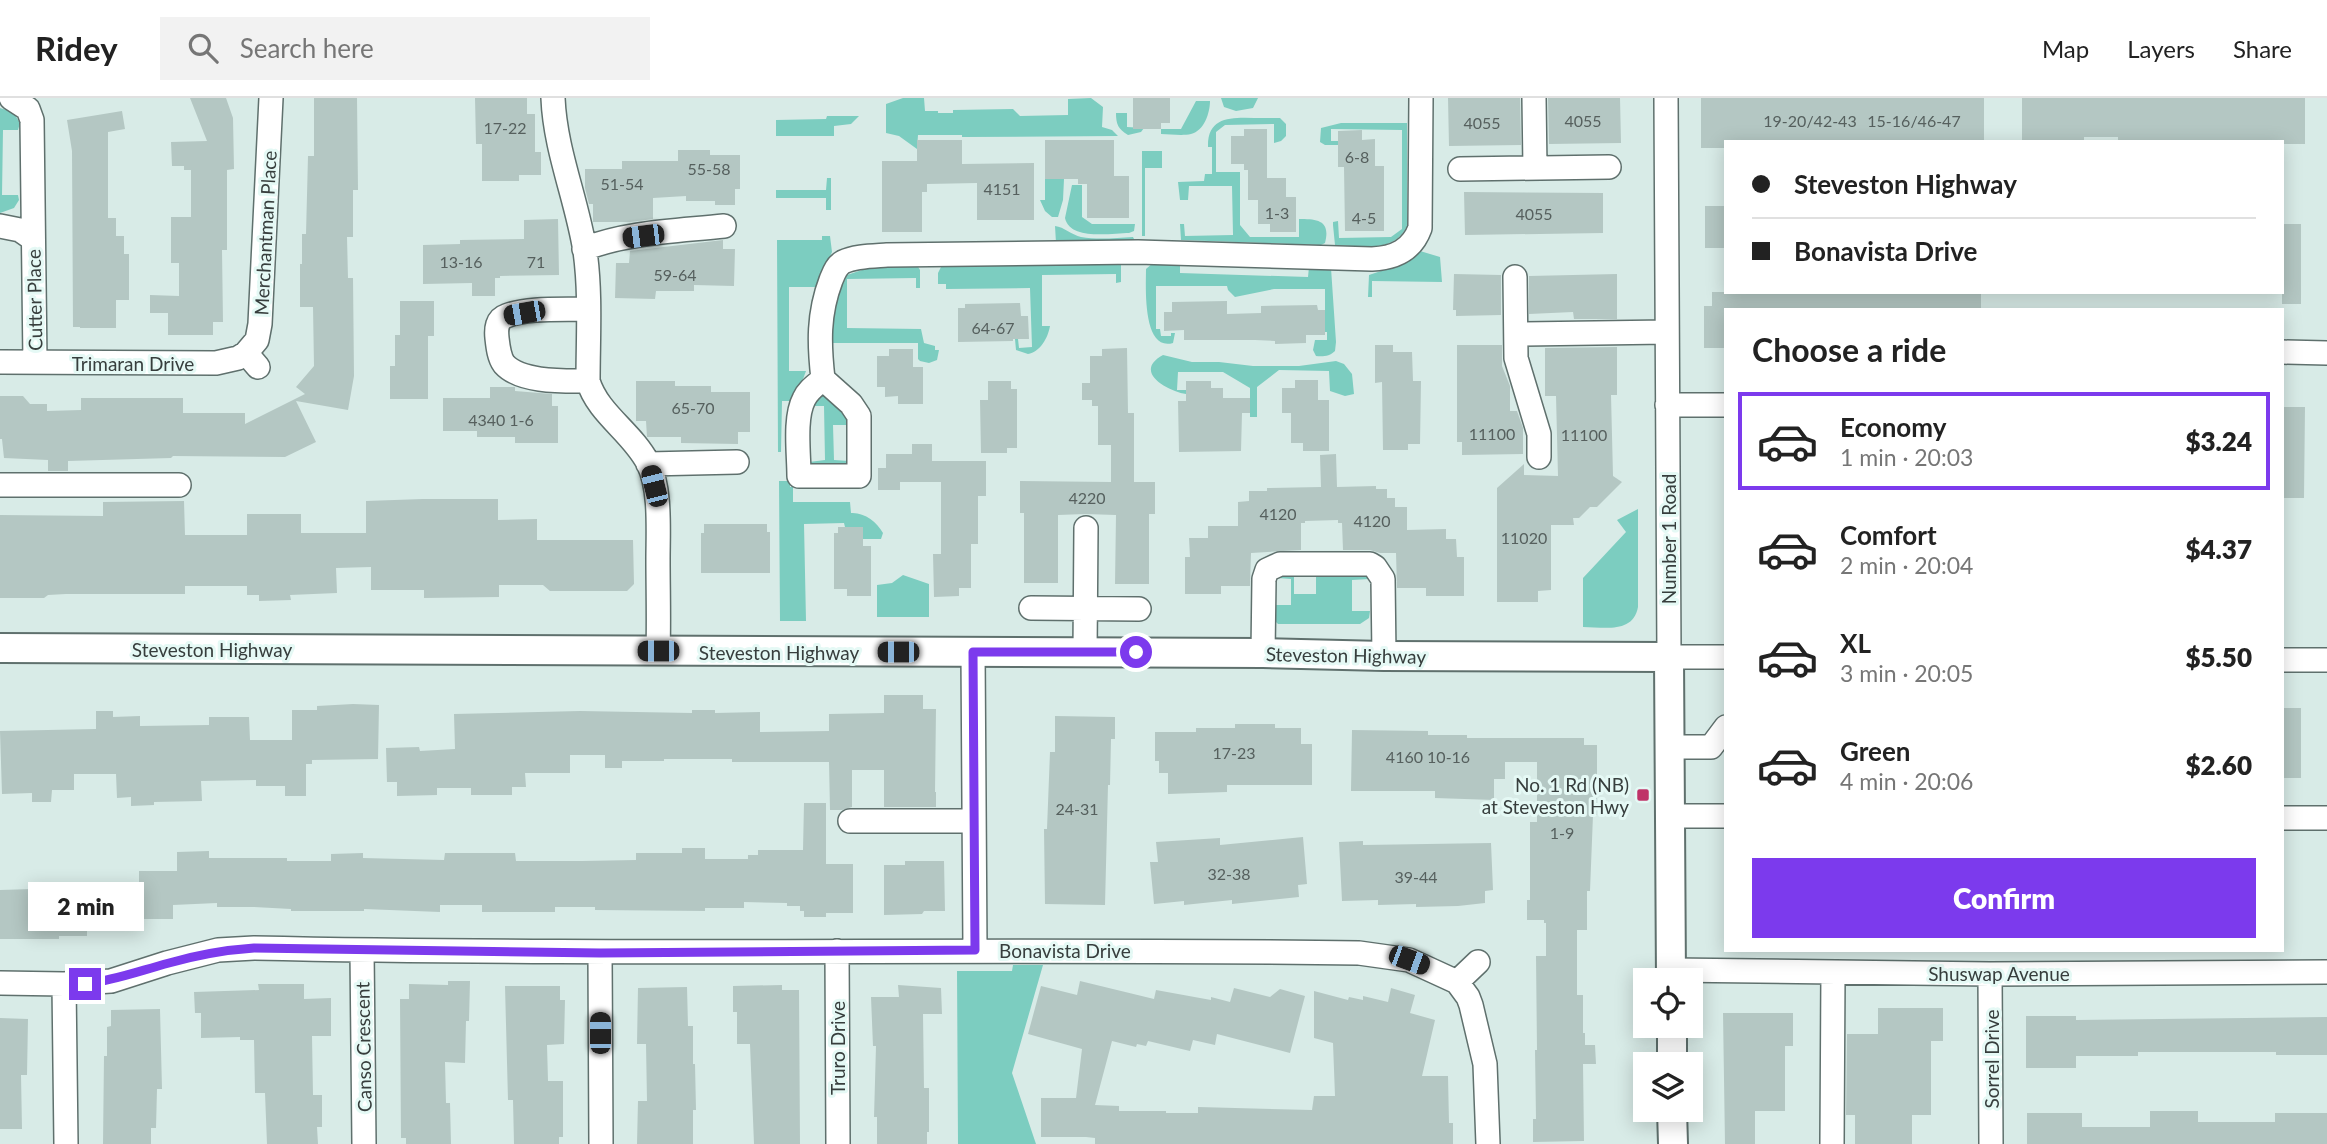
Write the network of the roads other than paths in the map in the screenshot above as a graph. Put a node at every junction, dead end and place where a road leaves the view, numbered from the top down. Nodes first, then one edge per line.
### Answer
1 (11, 98) edge
2 (553, 98) edge
3 (1421, 98) edge
4 (1534, 98) edge
5 (1666, 98) edge
6 (269, 101) edge
7 (1609, 167) dead end
8 (1535, 168) junction
9 (1460, 169) dead end
10 (0, 226) edge
11 (724, 226) dead end
12 (33, 239) junction
13 (584, 248) junction
14 (1515, 277) dead end
15 (588, 309) junction
16 (1667, 332) junction
17 (1516, 334) junction
18 (2284, 352) edge
19 (2327, 353) edge
20 (252, 360) joint
21 (0, 362) edge
22 (34, 362) junction
23 (823, 379) dead end
24 (588, 381) junction
25 (1667, 405) junction
26 (1724, 405) edge
27 (1539, 457) dead end
28 (737, 462) dead end
29 (649, 464) junction
30 (0, 485) edge
31 (179, 485) dead end
32 (1086, 528) dead end
33 (1031, 608) dead end
34 (1085, 608) junction
35 (1139, 609) dead end
36 (0, 648) edge
37 (658, 651) junction
38 (973, 652) junction
39 (1085, 652) junction
40 (1263, 653) junction
41 (1384, 656) junction
42 (1669, 657) junction
43 (1724, 657) edge
44 (2284, 660) edge
45 (2327, 660) edge
46 (1724, 730) edge
47 (1669, 747) junction
48 (1670, 816) junction
49 (1724, 816) edge
50 (2284, 818) edge
51 (2327, 818) edge
52 (850, 821) dead end
53 (972, 821) junction
54 (362, 950) junction
55 (975, 950) junction
56 (836, 951) junction
57 (600, 953) junction
58 (1478, 962) dead end
59 (1671, 968) edge
60 (1833, 972) junction
61 (2327, 972) edge
62 (1703, 974) edge
63 (1990, 974) junction
64 (1457, 982) junction
65 (0, 983) edge
66 (64, 984) junction
67 (1672, 1122) edge
68 (66, 1144) edge
69 (364, 1144) edge
70 (601, 1144) edge
71 (838, 1144) edge
72 (1488, 1144) edge
73 (1673, 1144) edge
74 (1832, 1144) edge
75 (1991, 1144) edge

1 - 12 street, Cutter Place
2 - 13 street
3 - 23 street
4 - 8 street
5 - 16 street, Number 1 Road
6 - 20 street, Merchantman Place
7 - 8 street
8 - 9 street
10 - 12 street, Cutter Place
11 - 13 street
12 - 22 street, Cutter Place
13 - 15 street
14 - 17 street
15 - 24 street
15 - 24 street
16 - 17 street
16 - 25 street, Number 1 Road
17 - 27 street
18 - 19 street
20 - 22 street, Trimaran Drive
21 - 22 street, Trimaran Drive
24 - 29 street
25 - 26 street
25 - 42 street, Number 1 Road
28 - 29 street
29 - 37 street
30 - 31 street
32 - 34 street
33 - 34 street
34 - 35 street
34 - 39 street
36 - 37 main road, Steveston Highway
37 - 38 main road, Steveston Highway
38 - 39 main road, Steveston Highway
38 - 53 street
39 - 40 main road, Steveston Highway
40 - 41 main road, Steveston Highway
40 - 41 street
41 - 42 main road, Steveston Highway
42 - 43 street, Steveston Highway
42 - 47 main road, Number 1 Road
44 - 45 street
46 - 47 street
47 - 48 main road, Number 1 Road
48 - 49 street
48 - 59 main road, Number 1 Road
50 - 51 street
52 - 53 street
53 - 55 street
54 - 57 street, Bonavista Drive
54 - 66 street, Bonavista Drive
54 - 69 street, Canso Crescent
55 - 56 street, Bonavista Drive
55 - 64 street, Bonavista Drive
56 - 57 street, Bonavista Drive
56 - 71 street, Truro Drive
57 - 70 street
58 - 64 street
60 - 62 street, Shuswap Avenue
60 - 63 street, Shuswap Avenue
60 - 74 street
61 - 63 street, Shuswap Avenue
63 - 75 street, Sorrel Drive
64 - 72 street
65 - 66 street, Bonavista Drive
66 - 68 street
67 - 73 main road

